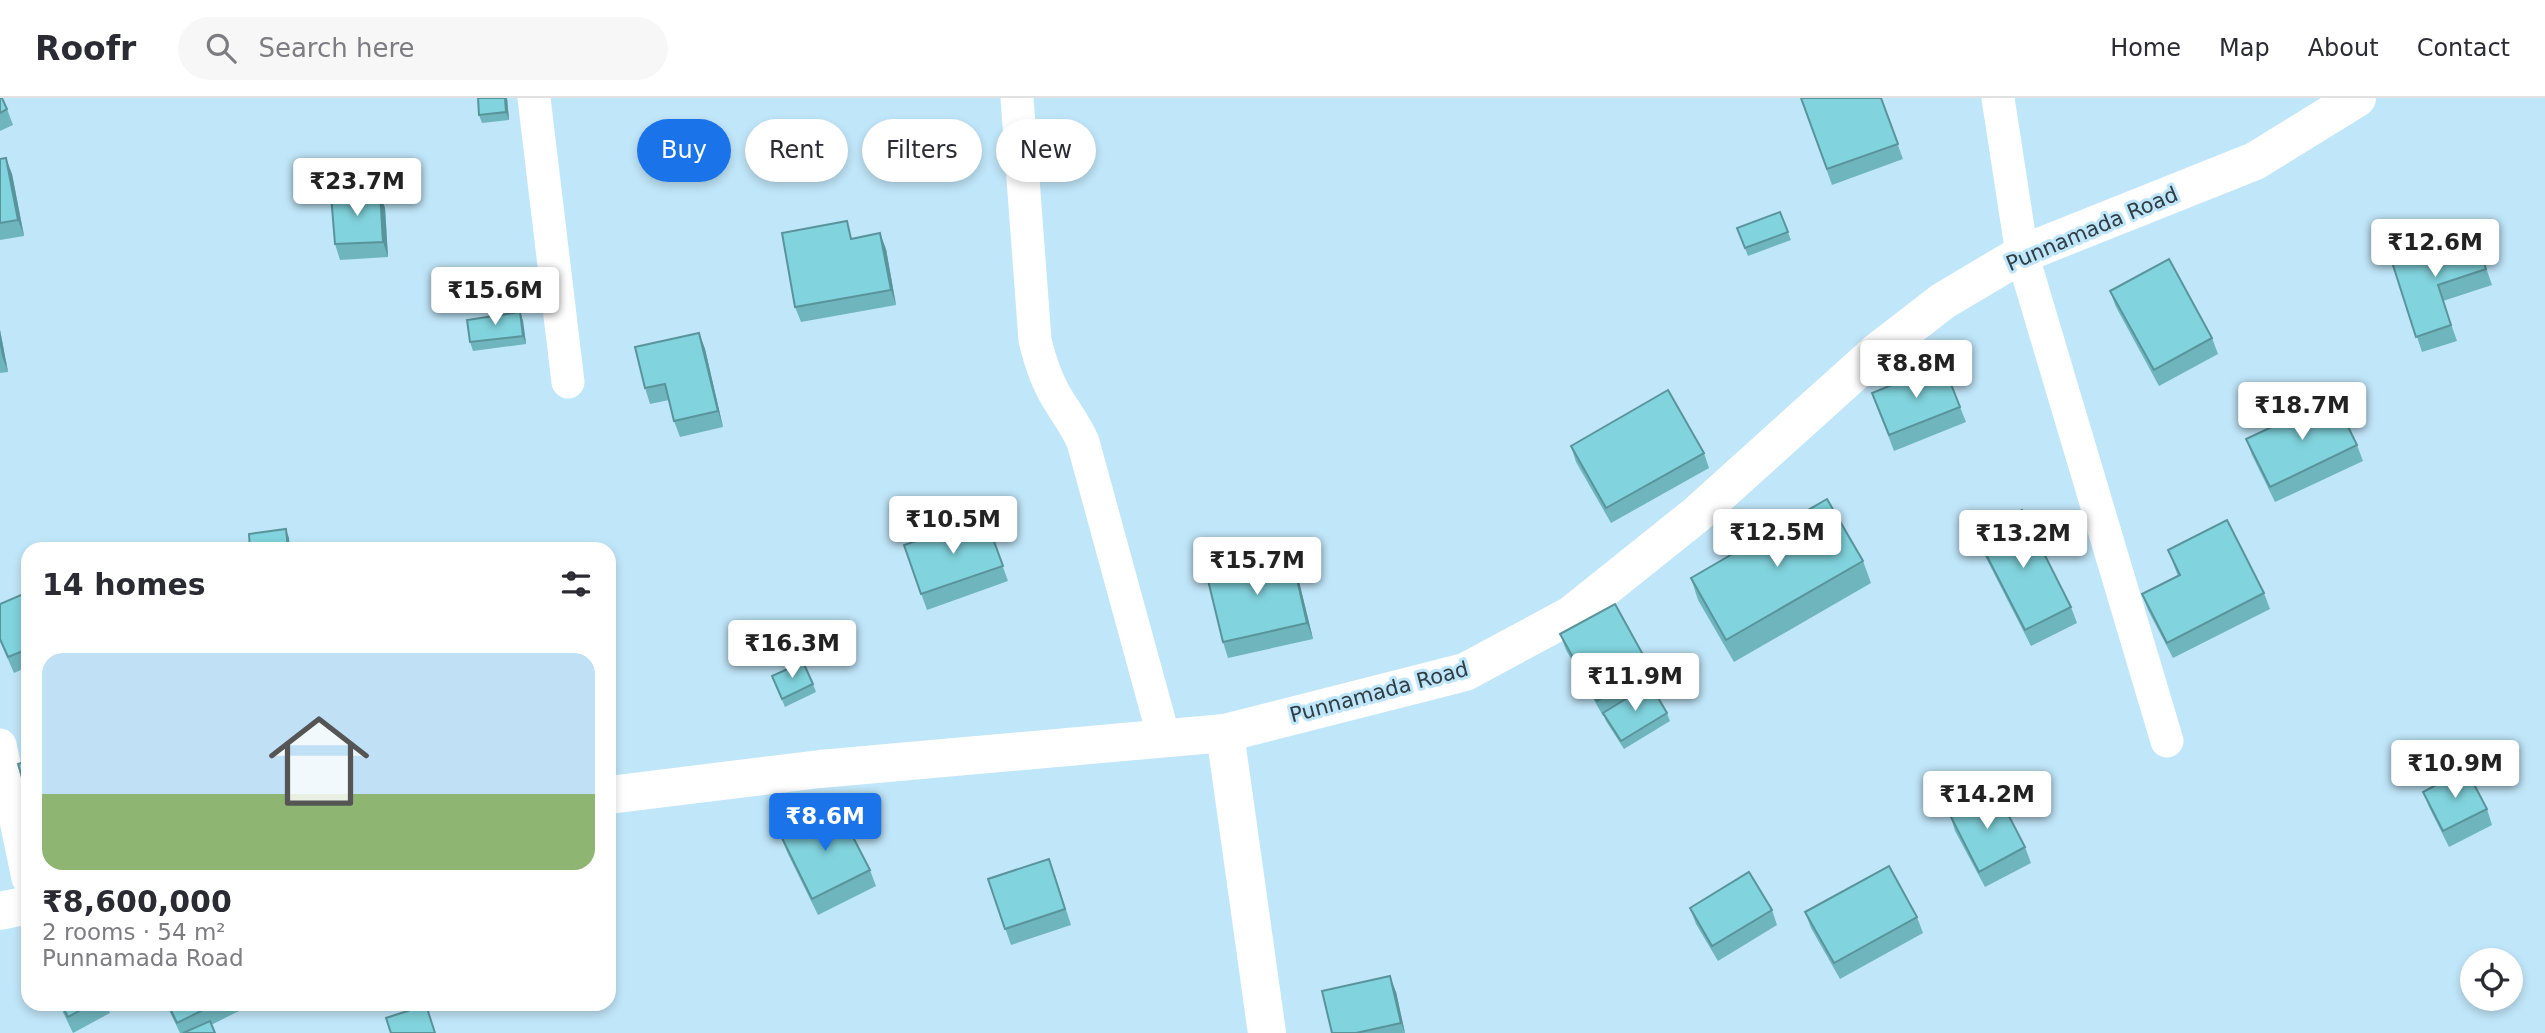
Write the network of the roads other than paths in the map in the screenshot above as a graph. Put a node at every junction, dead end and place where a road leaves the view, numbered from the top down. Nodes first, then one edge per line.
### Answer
1 (534, 98) edge
2 (1017, 98) edge
3 (1998, 98) edge
4 (2357, 98) edge
5 (2022, 254) junction
6 (568, 382) dead end
7 (1225, 733) junction
8 (1164, 738) junction
9 (2167, 741) dead end
10 (0, 744) edge
11 (616, 794) edge
12 (21, 844) edge
13 (21, 906) edge
14 (0, 911) edge
15 (1267, 1033) edge

1 - 6 street
2 - 8 street
3 - 5 street
4 - 5 main road, Punnamada Road
5 - 7 main road, Punnamada Road
5 - 9 street
7 - 8 main road, Punnamada Road
7 - 15 main road
8 - 11 main road, Punnamada Road
10 - 12 street
13 - 14 main road

